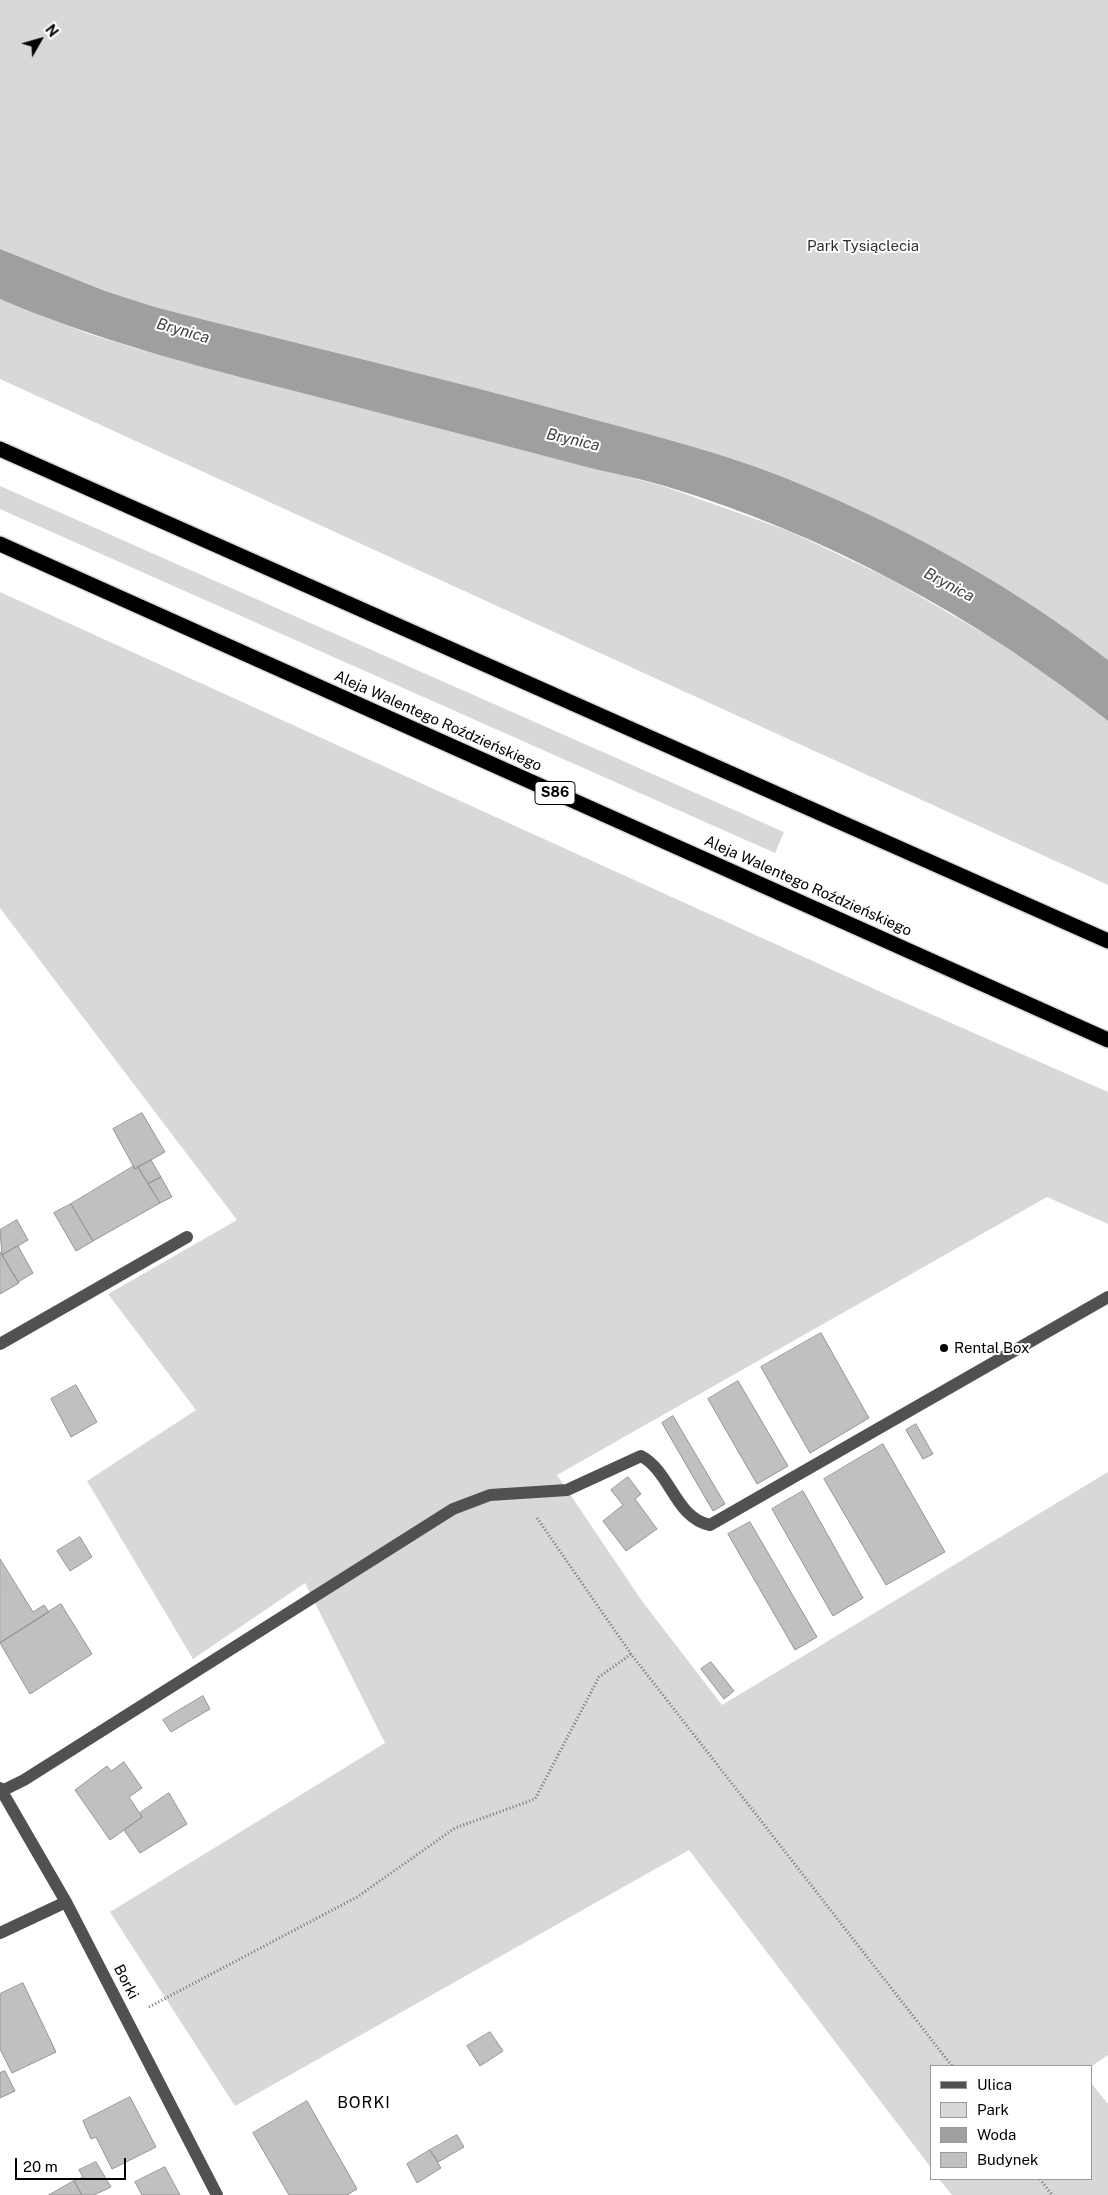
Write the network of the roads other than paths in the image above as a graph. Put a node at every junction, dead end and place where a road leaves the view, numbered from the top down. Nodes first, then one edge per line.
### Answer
1 (0, 448) edge
2 (1, 545) edge
3 (1108, 941) edge
4 (1108, 1040) edge
5 (187, 1237) dead end
6 (1108, 1297) edge
7 (0, 1344) edge
8 (1, 1790) edge
9 (66, 1902) junction
10 (0, 1933) edge
11 (217, 2195) edge

1 - 3 highway
2 - 4 highway, Aleja Walentego Roździeńskiego / S86
5 - 7 street
6 - 8 street
8 - 9 street, Borki
9 - 10 street
9 - 11 street, Borki

